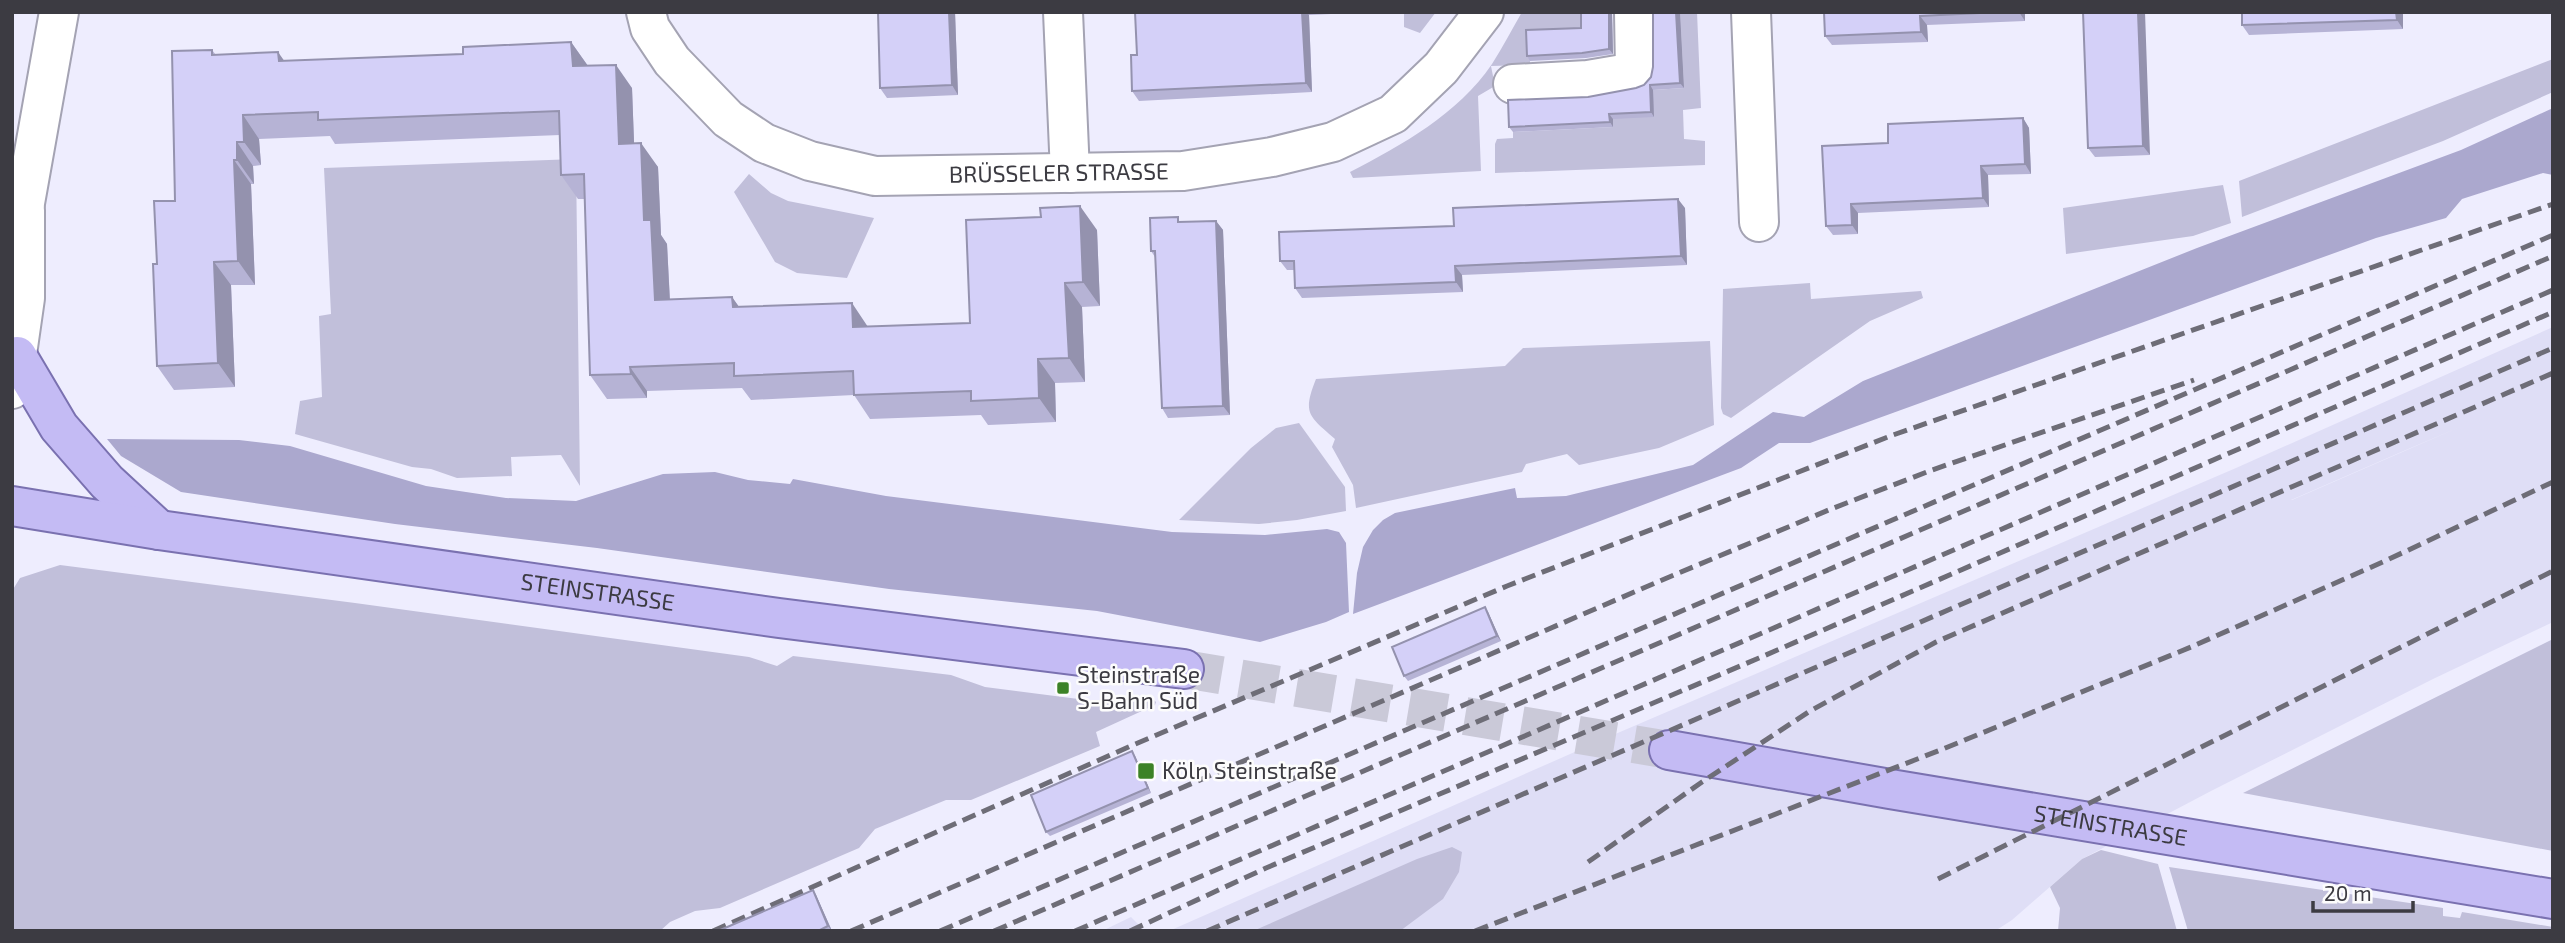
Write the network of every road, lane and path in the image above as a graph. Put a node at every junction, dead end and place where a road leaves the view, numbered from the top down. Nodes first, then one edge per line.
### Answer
1 (59, 12) edge
2 (646, 12) edge
3 (1063, 12) edge
4 (1484, 12) edge
5 (1634, 12) edge
6 (1751, 12) edge
7 (1514, 84) dead end
8 (1070, 173) junction
9 (18, 220) edge
10 (1759, 222) dead end
11 (15, 372) edge
12 (12, 506) edge
13 (159, 530) junction
14 (1184, 669) tunnel mouth
15 (1669, 750) tunnel mouth
16 (2553, 899) edge

1 - 9 street
2 - 8 street, BRÜSSELER STRASSE
3 - 8 street
4 - 8 street, BRÜSSELER STRASSE
5 - 7 street
6 - 10 street
9 - 11 street
11 - 13 main road
12 - 13 main road, STEINSTRASSE
13 - 14 main road, STEINSTRASSE
15 - 16 main road, STEINSTRASSE

